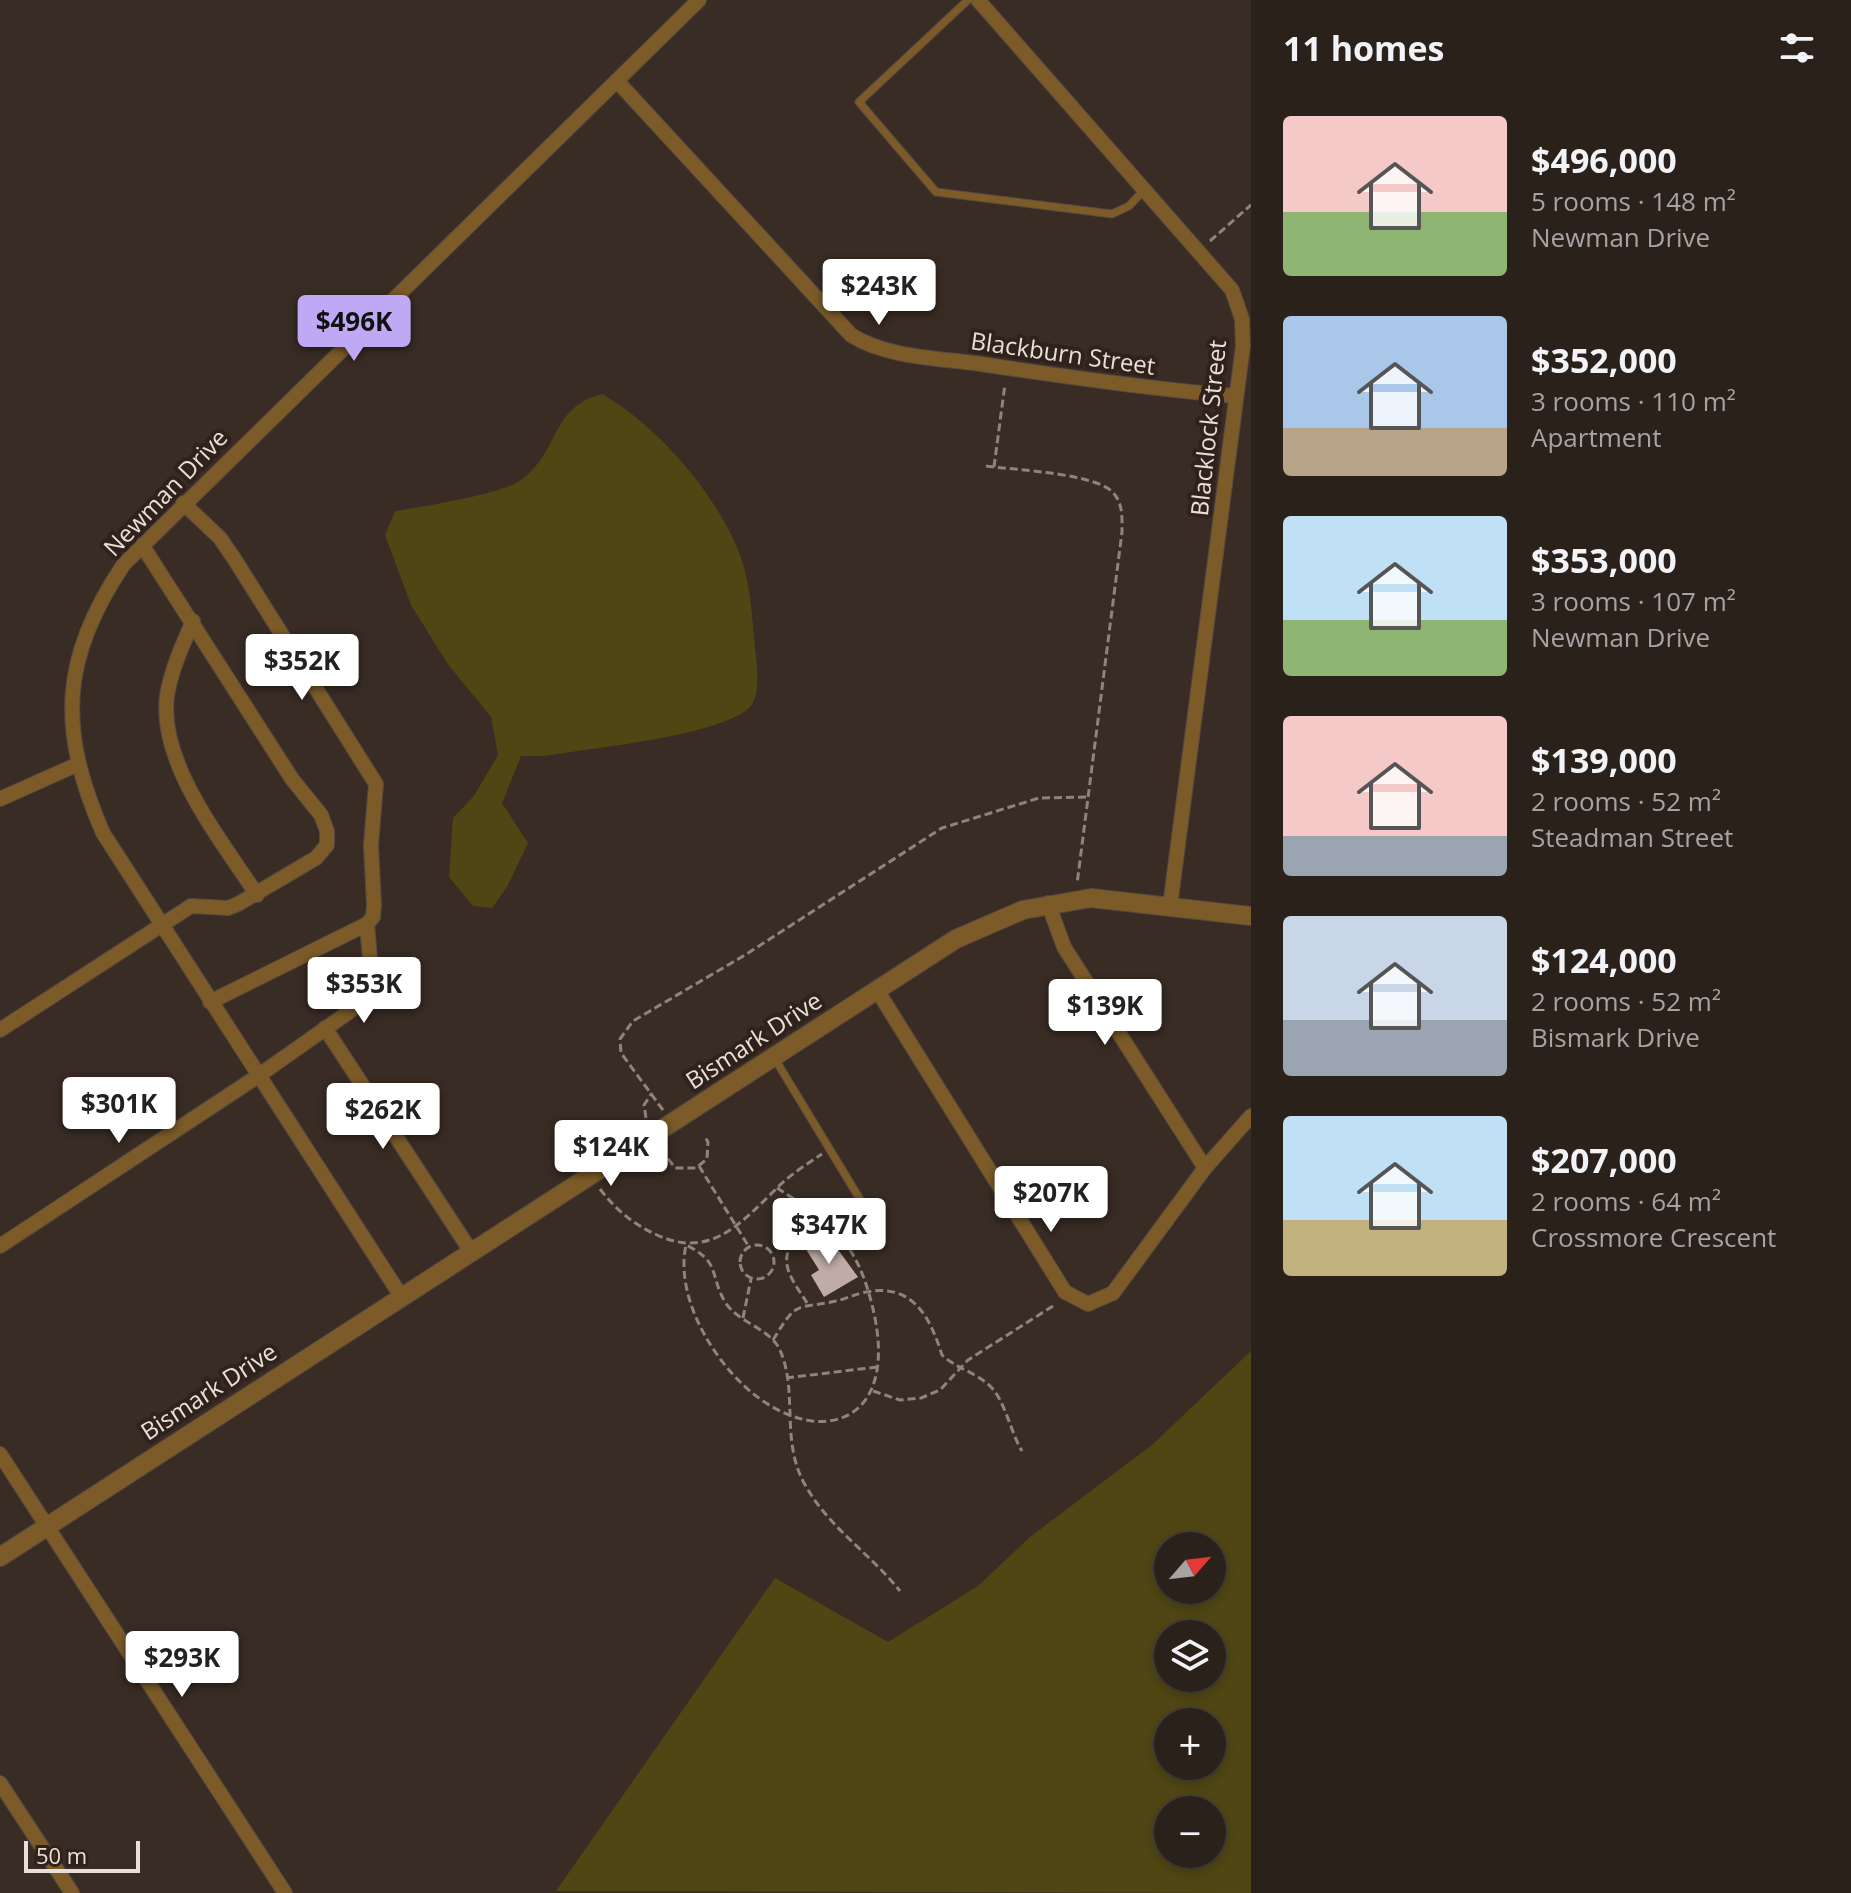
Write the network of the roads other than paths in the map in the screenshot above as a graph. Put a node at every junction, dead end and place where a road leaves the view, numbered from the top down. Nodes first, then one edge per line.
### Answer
1 (699, 0) edge
2 (968, 0) edge
3 (978, 0) edge
4 (617, 81) junction
5 (1145, 189) junction
6 (1235, 396) junction
7 (183, 503) junction
8 (142, 545) junction
9 (193, 621) junction
10 (76, 765) junction
11 (0, 799) edge
12 (257, 895) junction
13 (1048, 903) junction
14 (1170, 906) junction
15 (1251, 916) edge
16 (367, 924) junction
17 (161, 925) junction
18 (877, 990) junction
19 (210, 1002) junction
20 (325, 1028) junction
21 (0, 1030) edge
22 (773, 1057) junction
23 (258, 1076) junction
24 (1251, 1116) edge
25 (1205, 1168) junction
26 (878, 1229) dead end
27 (0, 1246) edge
28 (472, 1253) junction
29 (401, 1296) junction
30 (0, 1454) edge
31 (47, 1526) junction
32 (0, 1557) edge
33 (0, 1783) edge
34 (72, 1893) edge
35 (285, 1893) edge

1 - 4 street, Newman Drive
2 - 5 lane
3 - 5 street, Blacklock Street
4 - 6 street, Blackburn Street
4 - 7 street, Newman Drive
5 - 6 street, Blacklock Street
6 - 14 street, Blacklock Street
7 - 8 street, Newman Drive
7 - 16 street
8 - 9 street
8 - 10 street, Newman Drive
9 - 12 street
9 - 12 street
10 - 11 street
10 - 17 street, Newman Drive
12 - 17 street
13 - 14 street, Bismark Drive
13 - 18 street, Bismark Drive
13 - 25 street
14 - 15 street, Bismark Drive
16 - 19 street
16 - 20 street
17 - 19 street, Newman Drive
17 - 21 street
18 - 22 street, Bismark Drive
18 - 25 street
19 - 23 street, Newman Drive
20 - 23 street
20 - 28 street
22 - 26 lane
22 - 28 street, Bismark Drive
23 - 27 street
23 - 29 street, Newman Drive
24 - 25 street
28 - 29 street, Bismark Drive
29 - 31 street, Bismark Drive
30 - 31 street
31 - 32 street, Bismark Drive
31 - 35 street
33 - 34 street

